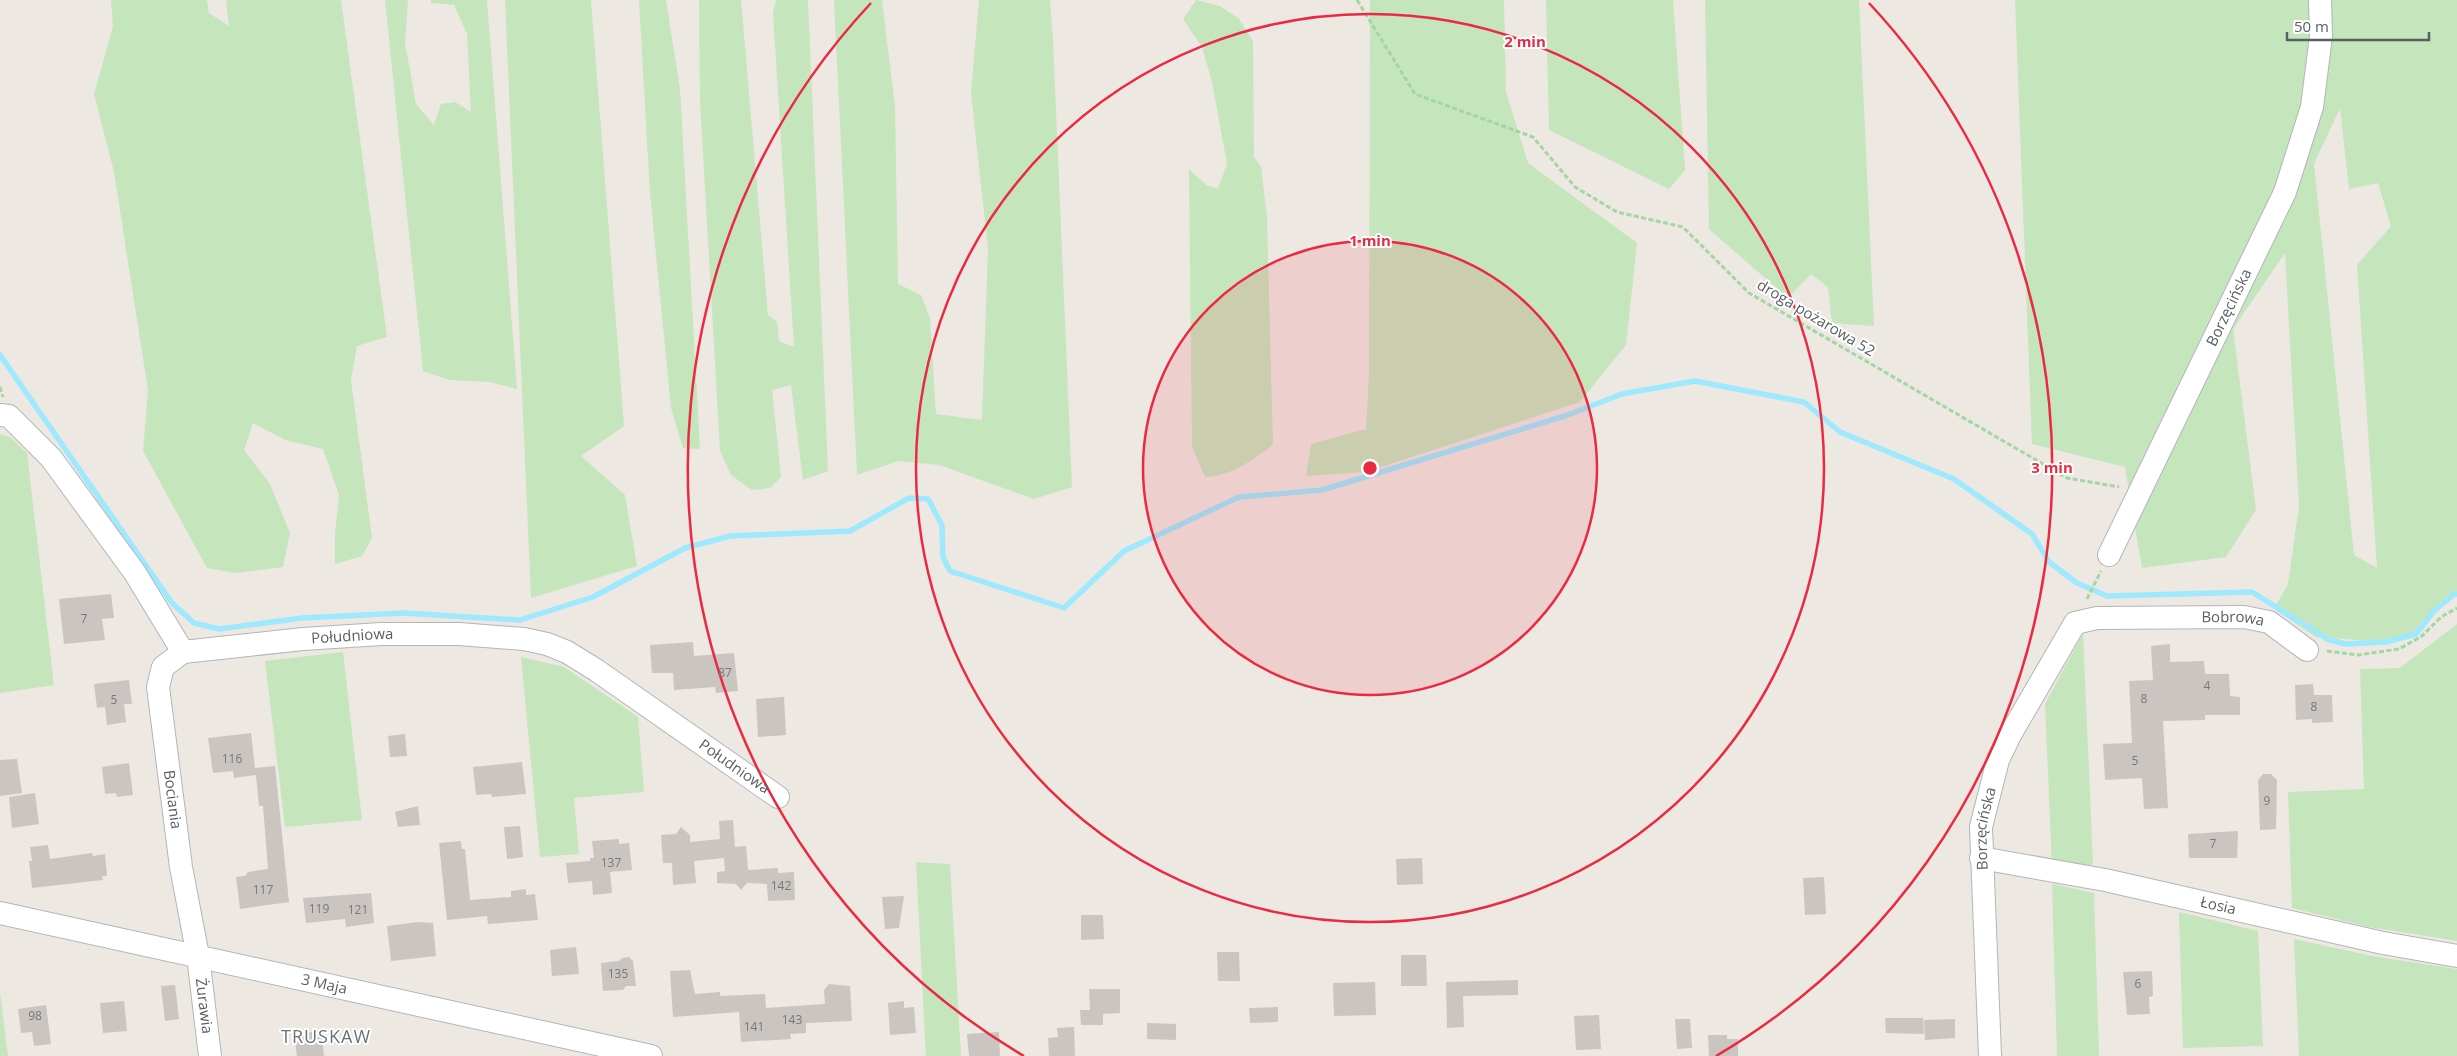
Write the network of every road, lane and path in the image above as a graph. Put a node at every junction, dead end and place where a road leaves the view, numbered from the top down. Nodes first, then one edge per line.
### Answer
1 (1357, 0) edge
2 (2320, 0) edge
3 (0, 416) edge
4 (2139, 491) junction
5 (2109, 555) joint
6 (2086, 601) dead end
7 (2457, 608) edge
8 (2075, 623) joint
9 (2307, 650) joint
10 (183, 652) junction
11 (778, 797) dead end
12 (1981, 858) junction
13 (0, 913) edge
14 (198, 956) junction
15 (2457, 956) edge
16 (210, 1056) edge
17 (651, 1056) edge
18 (1990, 1056) edge

1 - 4 path, droga pożarowa 52
2 - 4 street, Borzęcińska
3 - 10 street
4 - 5 street, Borzęcińska
5 - 6 path
7 - 9 path
8 - 9 street, Bobrowa
8 - 12 street, Borzęcińska
10 - 11 street, Południowa
10 - 14 street, Bociania
12 - 15 street, Łosia
12 - 18 street, Borzęcińska
13 - 14 street, 3 Maja
14 - 16 street, Żurawia
14 - 17 street, 3 Maja

